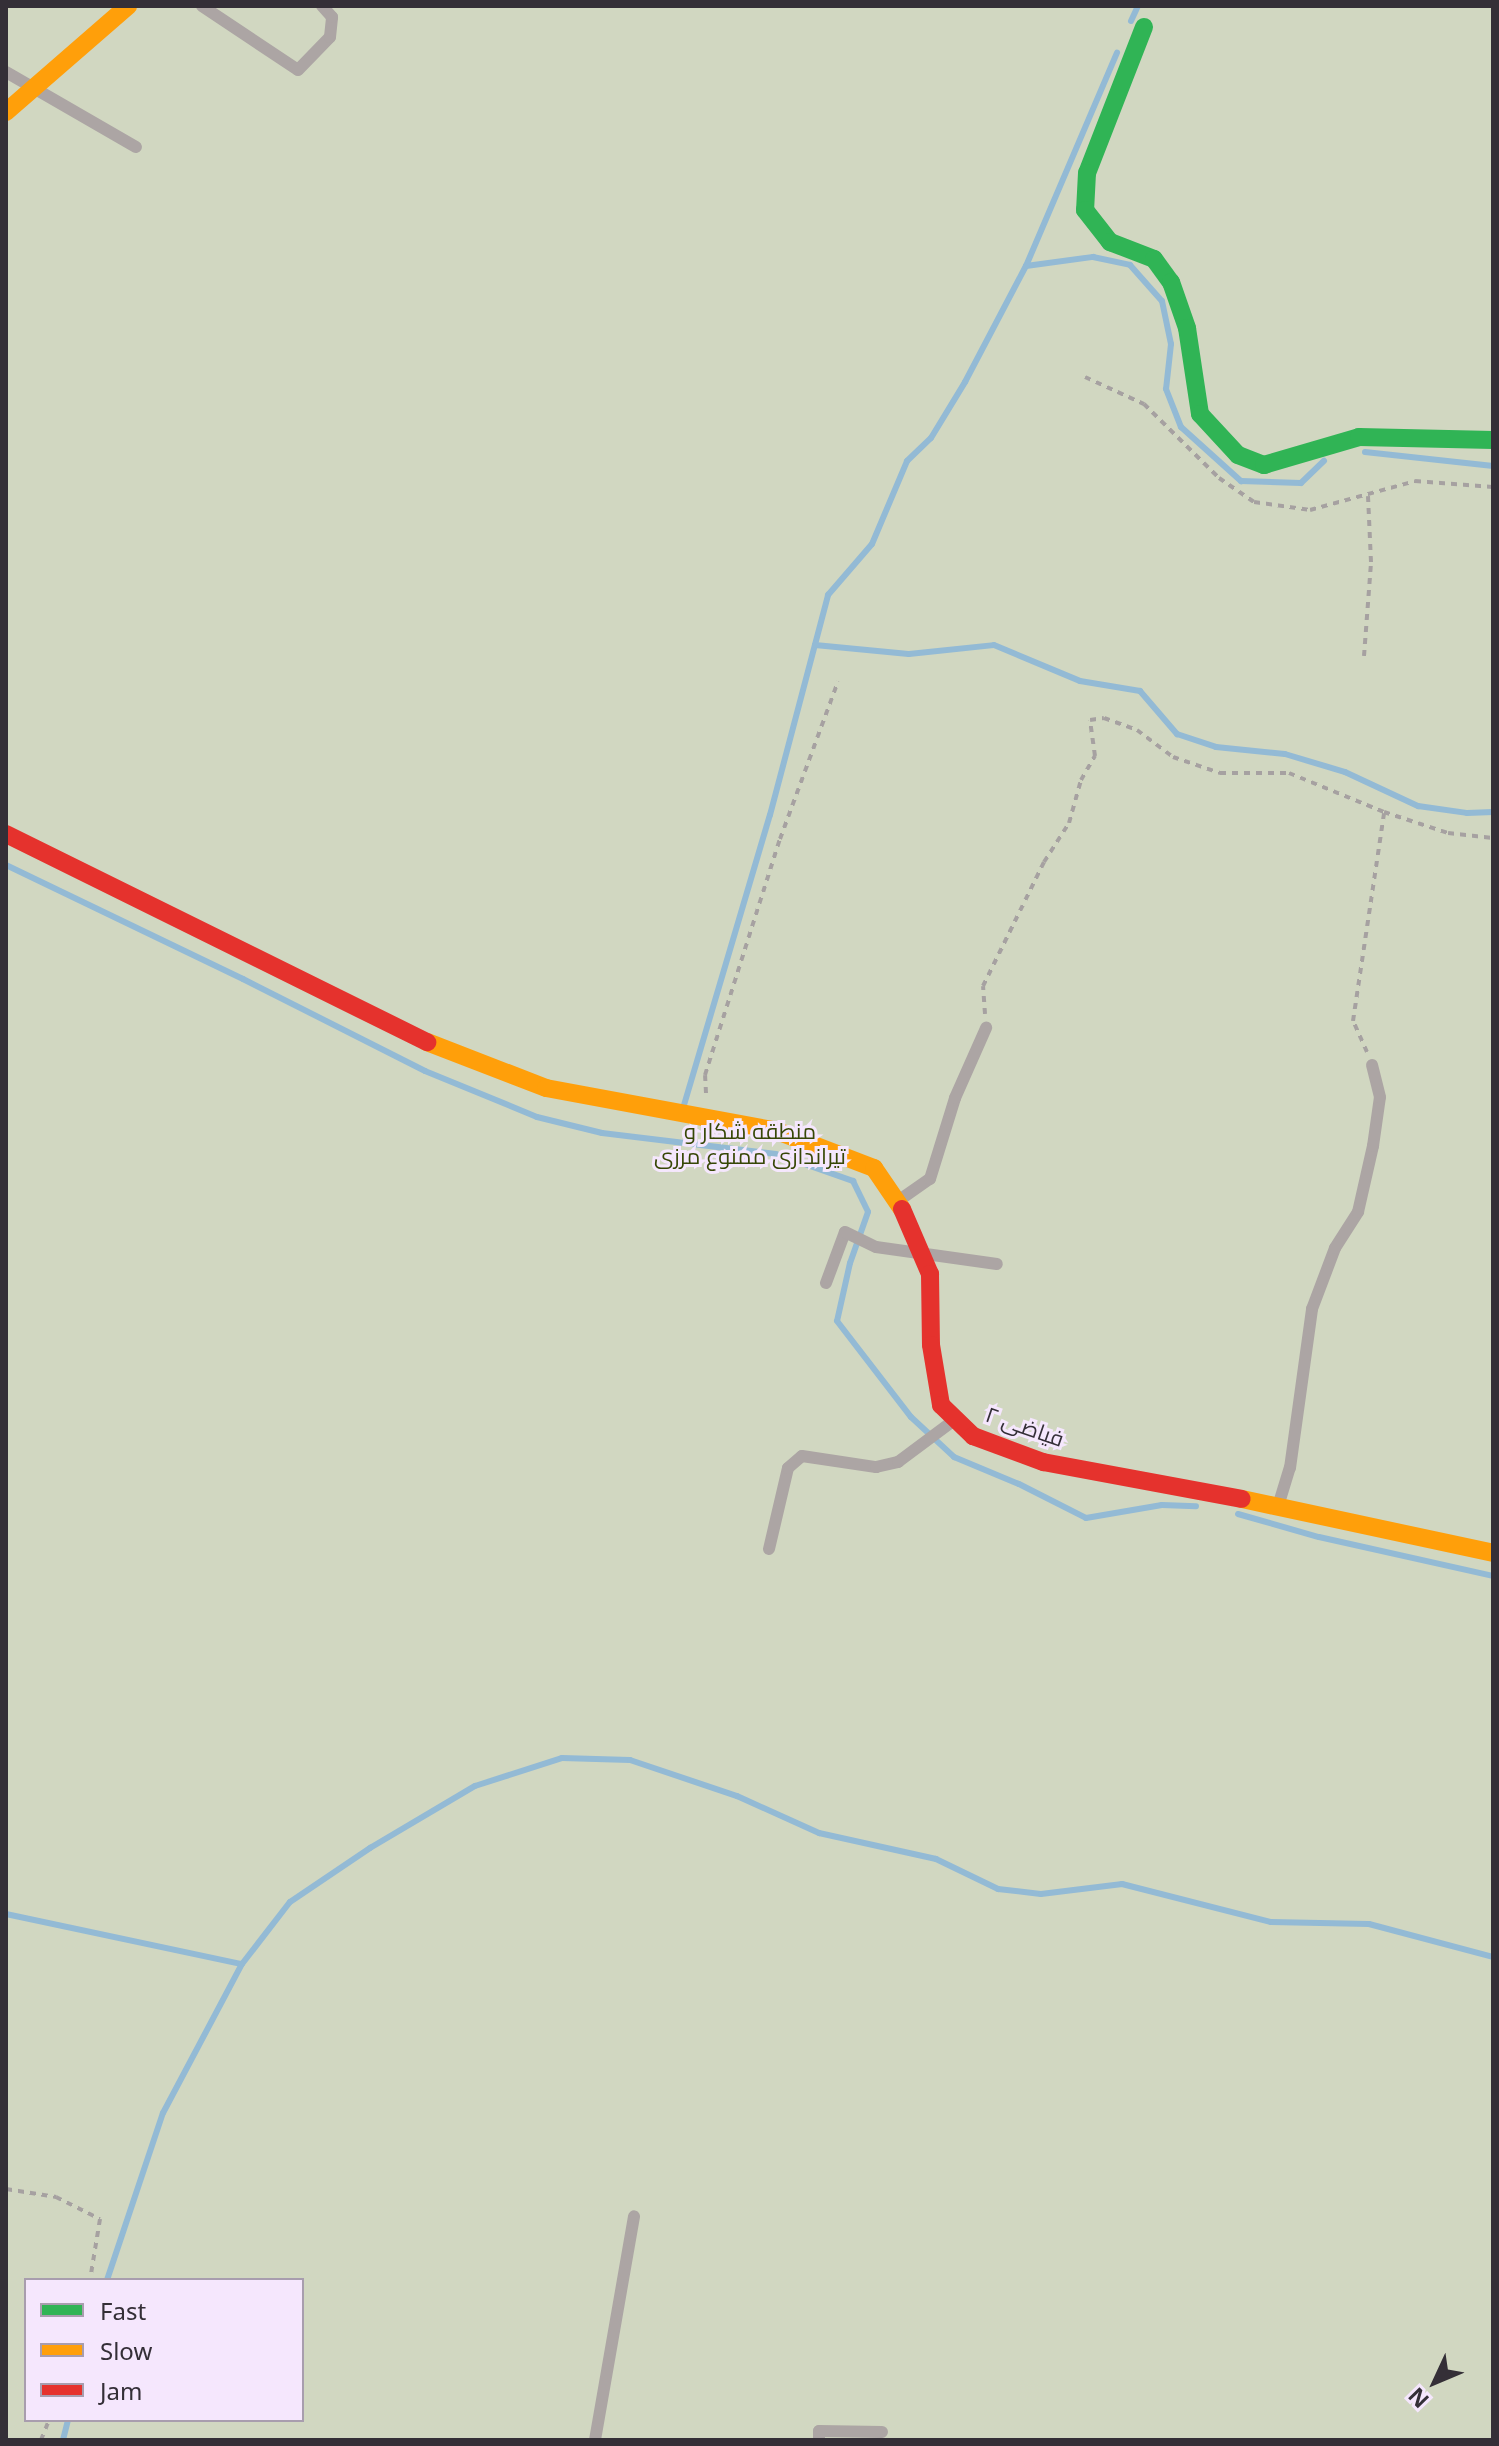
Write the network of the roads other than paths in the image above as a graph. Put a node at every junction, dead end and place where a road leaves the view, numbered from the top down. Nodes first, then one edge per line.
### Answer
1 (128, 6) edge
2 (202, 6) edge
3 (322, 6) edge
4 (1144, 27) dead end
5 (6, 72) edge
6 (32, 86) junction
7 (6, 112) edge
8 (136, 147) dead end
9 (1493, 440) edge
10 (6, 834) edge
11 (986, 1028) road end
12 (1372, 1065) road end
13 (898, 1201) junction
14 (921, 1252) junction
15 (997, 1264) dead end
16 (826, 1283) dead end
17 (956, 1419) junction
18 (1278, 1506) junction
19 (769, 1549) dead end
20 (1493, 1553) edge
21 (634, 2216) dead end
22 (882, 2432) dead end
23 (595, 2440) edge
24 (819, 2440) edge

1 - 6 street
2 - 3 lane
4 - 9 street
5 - 6 lane
6 - 7 street
6 - 8 lane
10 - 13 street, فیاضی ۲
11 - 13 lane
12 - 18 lane
13 - 14 street, فیاضی ۲
14 - 15 lane
14 - 16 lane
14 - 17 street, فیاضی ۲
17 - 18 street, فیاضی ۲
17 - 19 lane
18 - 20 street, فیاضی ۲
21 - 23 lane
22 - 24 lane

